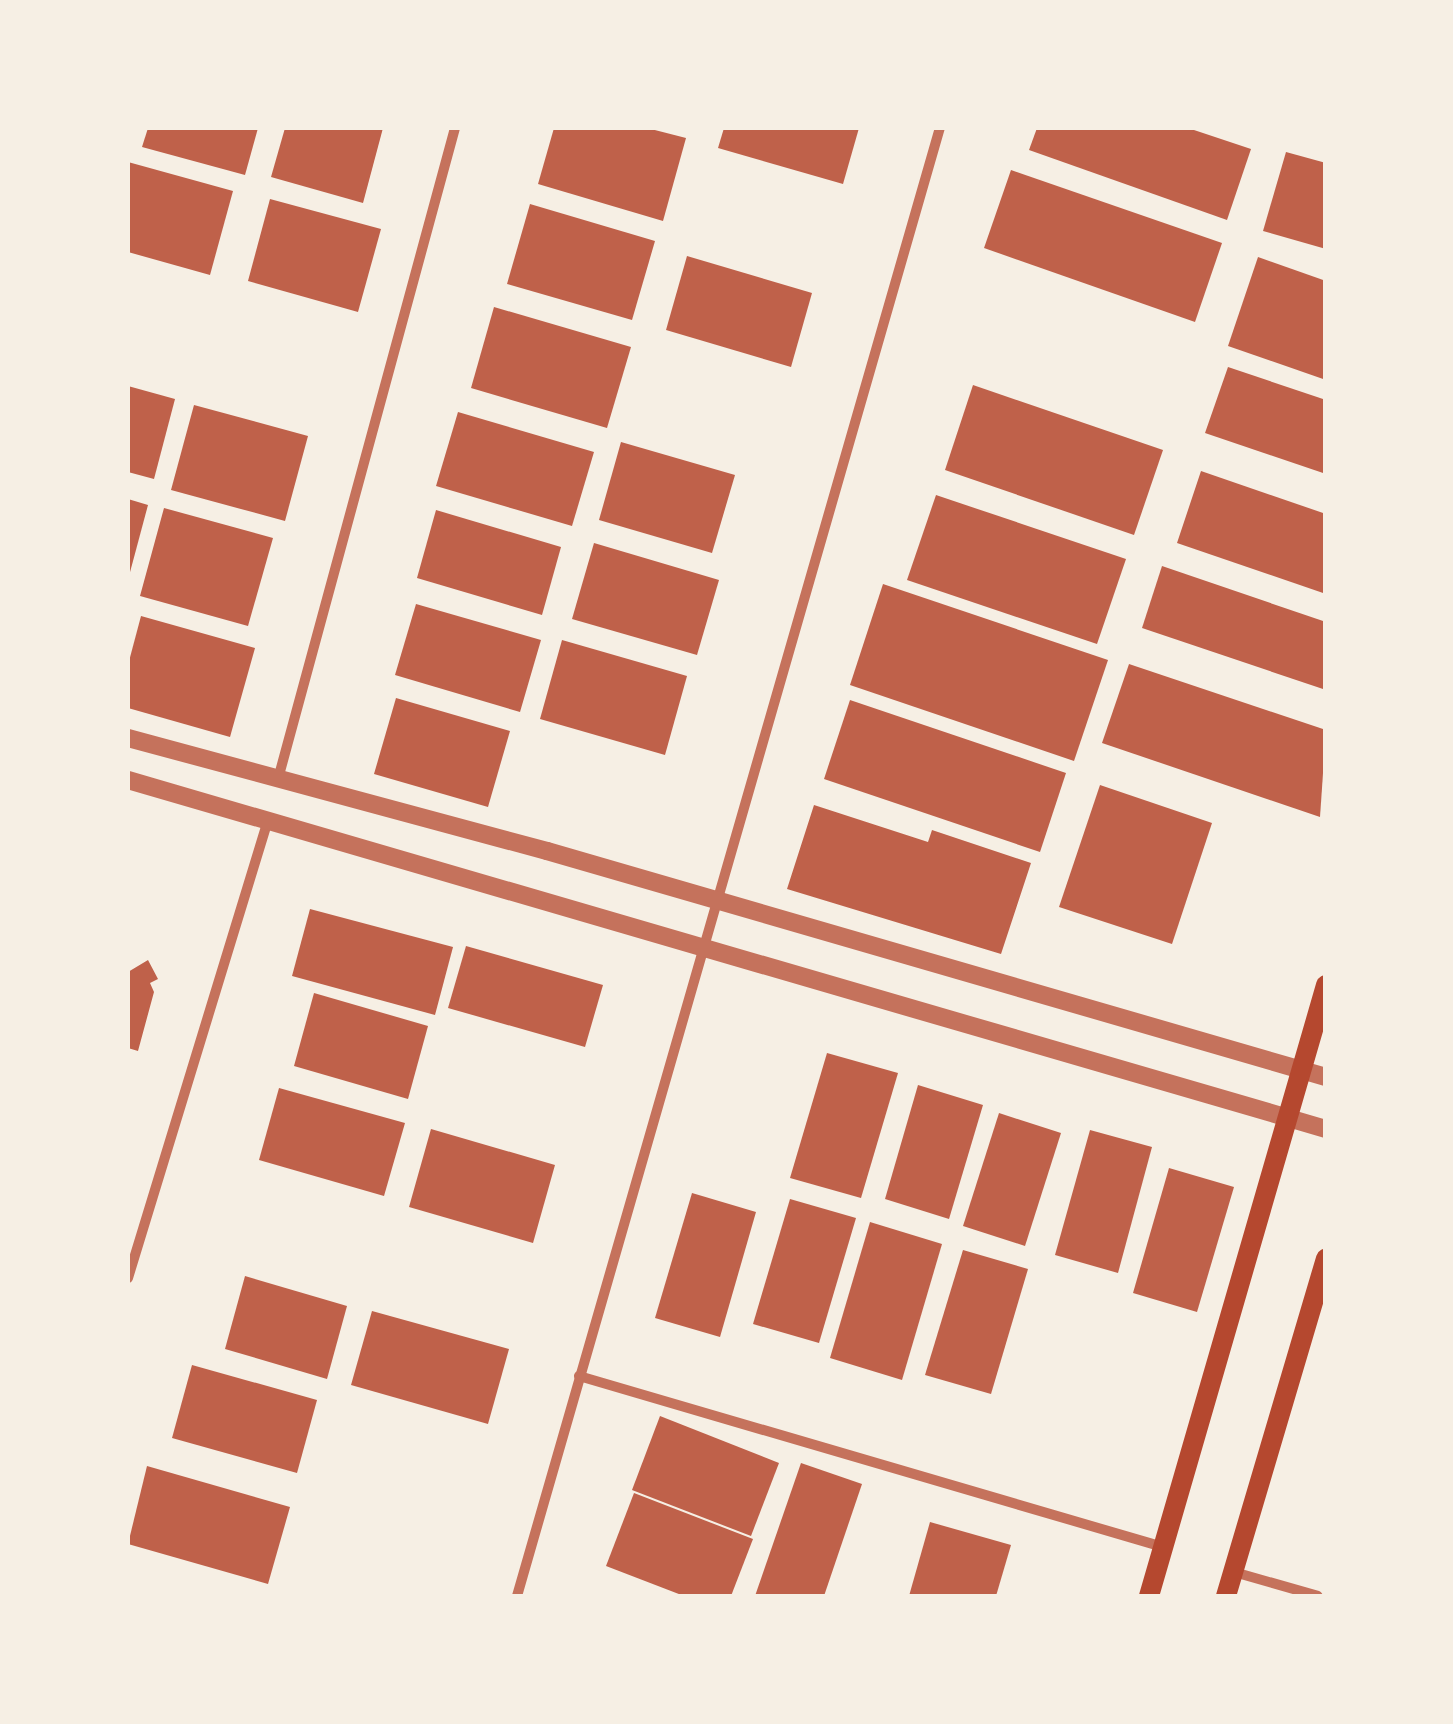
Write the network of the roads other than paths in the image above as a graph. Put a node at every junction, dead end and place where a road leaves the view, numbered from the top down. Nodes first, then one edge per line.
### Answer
1 (455, 128) edge
2 (940, 128) edge
3 (128, 738) edge
4 (278, 779) junction
5 (128, 780) edge
6 (268, 820) junction
7 (718, 902) junction
8 (702, 946) junction
9 (1326, 985) edge
10 (1301, 1068) junction
11 (1326, 1076) edge
12 (1288, 1118) junction
13 (1326, 1128) edge
14 (1326, 1258) edge
15 (128, 1278) edge
16 (579, 1376) junction
17 (1163, 1547) junction
18 (1233, 1572) junction
19 (517, 1596) edge
20 (1148, 1596) edge
21 (1226, 1596) edge
22 (1318, 1596) edge

1 - 4 street
2 - 7 street
3 - 4 street
4 - 7 street
5 - 6 street
6 - 8 street
6 - 15 street
7 - 8 street
7 - 10 street
8 - 12 street
8 - 16 street
9 - 10 main road
10 - 11 street
10 - 12 main road
12 - 13 street
12 - 17 main road
14 - 18 main road
16 - 17 street
16 - 19 street
17 - 20 main road
18 - 21 main road
18 - 22 street

